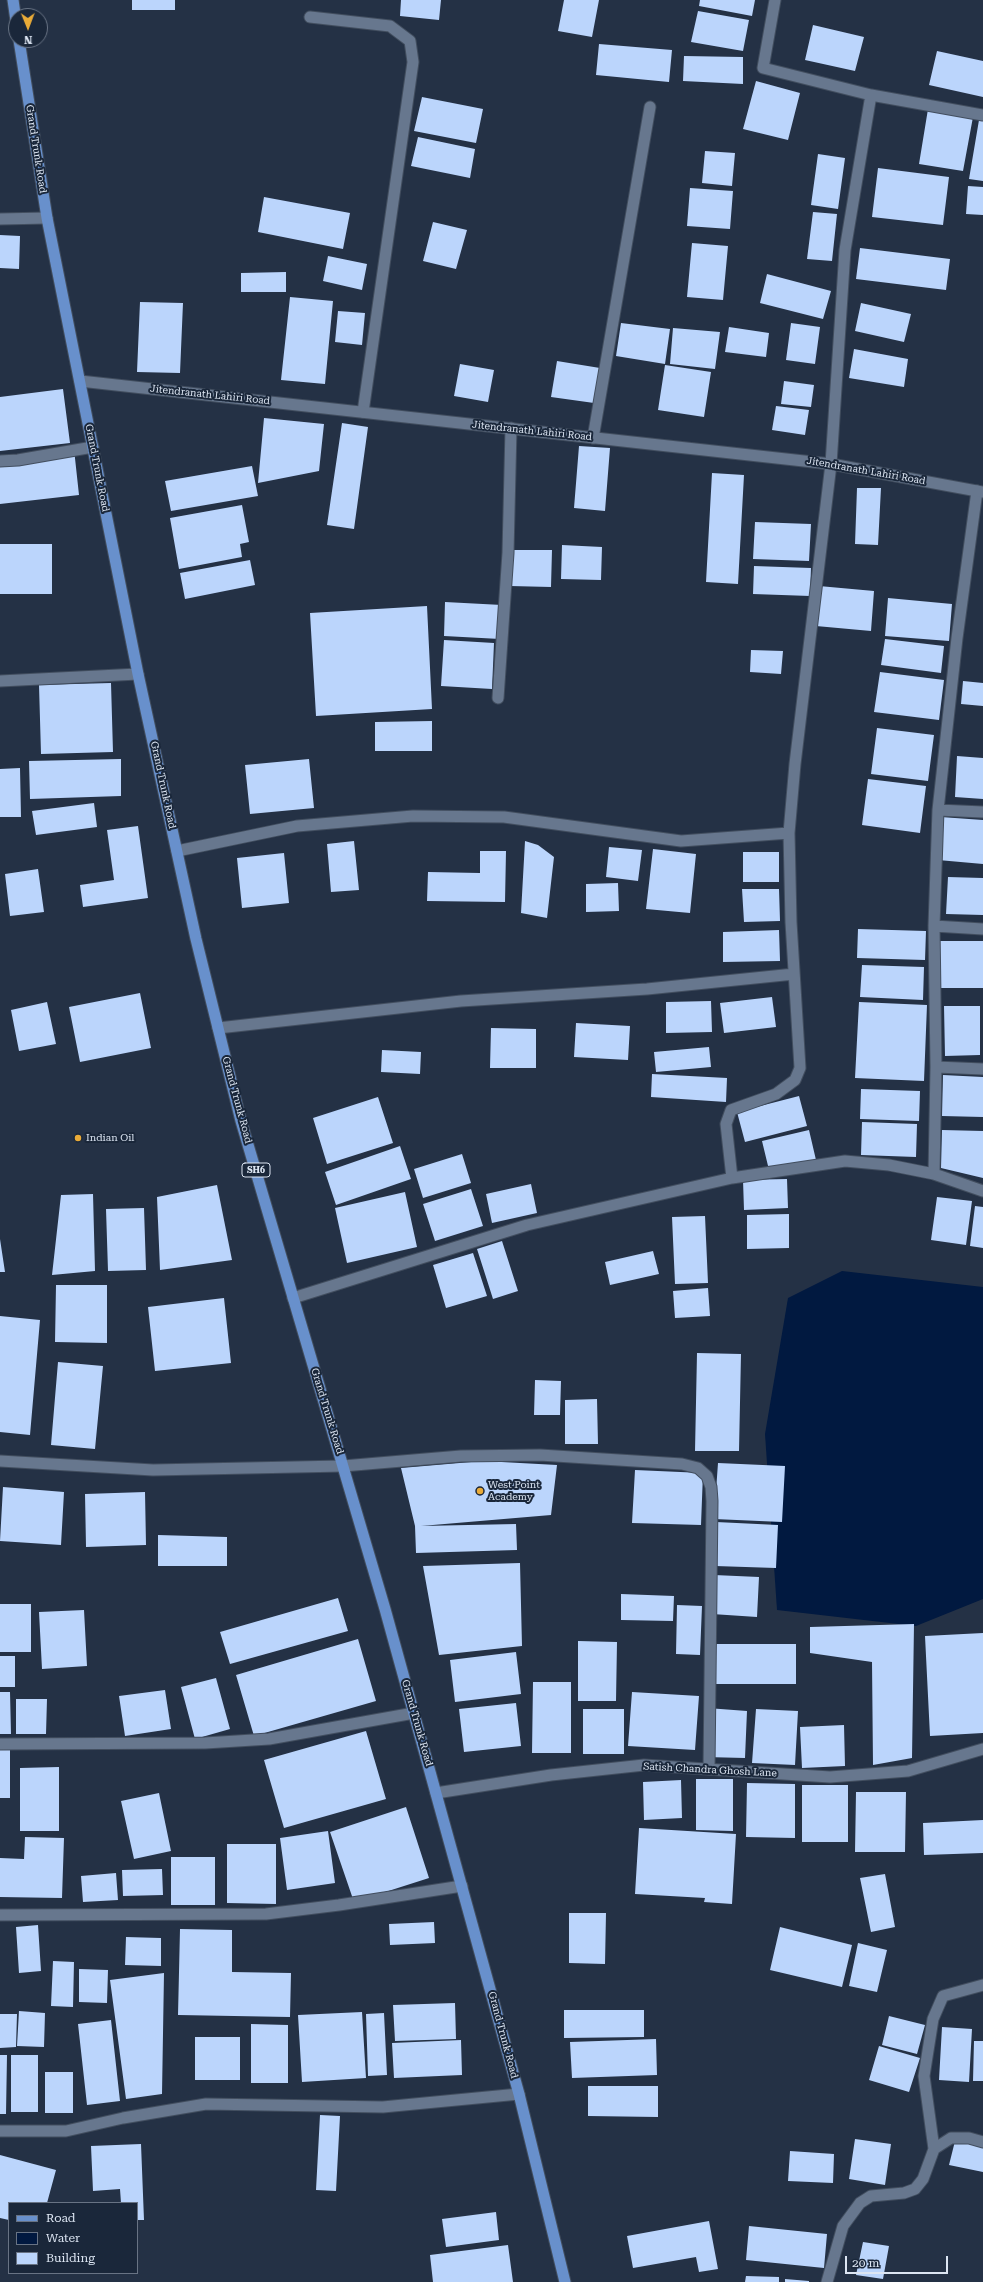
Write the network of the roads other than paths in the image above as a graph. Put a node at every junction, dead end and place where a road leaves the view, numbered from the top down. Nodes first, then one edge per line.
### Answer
1 (776, 0) edge
2 (310, 17) dead end
3 (20, 48) edge
4 (871, 95) junction
5 (650, 107) dead end
6 (983, 115) edge
7 (47, 218) junction
8 (0, 219) edge
9 (80, 381) junction
10 (364, 412) junction
11 (511, 428) junction
12 (593, 438) junction
13 (93, 447) junction
14 (0, 461) edge
15 (831, 464) junction
16 (980, 491) edge
17 (138, 674) junction
18 (0, 681) edge
19 (498, 698) dead end
20 (938, 810) junction
21 (983, 812) edge
22 (789, 833) junction
23 (177, 851) junction
24 (934, 926) junction
25 (983, 929) edge
26 (794, 974) junction
27 (218, 1028) junction
28 (936, 1067) junction
29 (983, 1069) edge
30 (934, 1174) junction
31 (732, 1178) junction
32 (983, 1191) edge
33 (293, 1298) junction
34 (0, 1462) edge
35 (343, 1466) junction
36 (414, 1713) junction
37 (0, 1744) edge
38 (983, 1749) edge
39 (709, 1769) junction
40 (436, 1793) junction
41 (462, 1886) junction
42 (0, 1915) edge
43 (983, 1985) edge
44 (519, 2094) junction
45 (0, 2131) edge
46 (983, 2142) edge
47 (934, 2149) junction
48 (565, 2282) edge
49 (827, 2282) edge

1 - 4 street
2 - 10 street
3 - 7 main road, Grand Trunk Road / SH6
4 - 6 street
4 - 15 street
5 - 12 street
7 - 8 street
7 - 9 main road, Grand Trunk Road / SH6
9 - 10 street, Jitendranath Lahiri Road
9 - 13 main road, Grand Trunk Road / SH6
10 - 11 street, Jitendranath Lahiri Road
11 - 12 street, Jitendranath Lahiri Road
11 - 19 street
12 - 15 street, Jitendranath Lahiri Road
13 - 14 street
13 - 17 main road, Grand Trunk Road / SH6
15 - 16 street, Jitendranath Lahiri Road
15 - 22 street
16 - 20 street
17 - 18 street
17 - 23 main road, Grand Trunk Road / SH6
20 - 21 street
20 - 24 street
22 - 23 street
22 - 26 street
23 - 27 main road, Grand Trunk Road / SH6
24 - 25 street
24 - 28 street
26 - 27 street
26 - 31 street
27 - 33 main road, Grand Trunk Road / SH6
28 - 29 street
28 - 30 street
30 - 31 street
30 - 32 street
31 - 33 street
33 - 35 main road, Grand Trunk Road / SH6
34 - 35 street
35 - 36 main road, Grand Trunk Road / SH6
35 - 39 street
36 - 37 street
36 - 40 main road, Grand Trunk Road / SH6
38 - 39 street, Satish Chandra Ghosh Lane
39 - 40 street, Satish Chandra Ghosh Lane
40 - 41 main road, Grand Trunk Road / SH6
41 - 42 street
41 - 44 main road, Grand Trunk Road / SH6
43 - 47 street
44 - 45 street
44 - 48 main road, Grand Trunk Road / SH6
46 - 47 street
47 - 49 street

